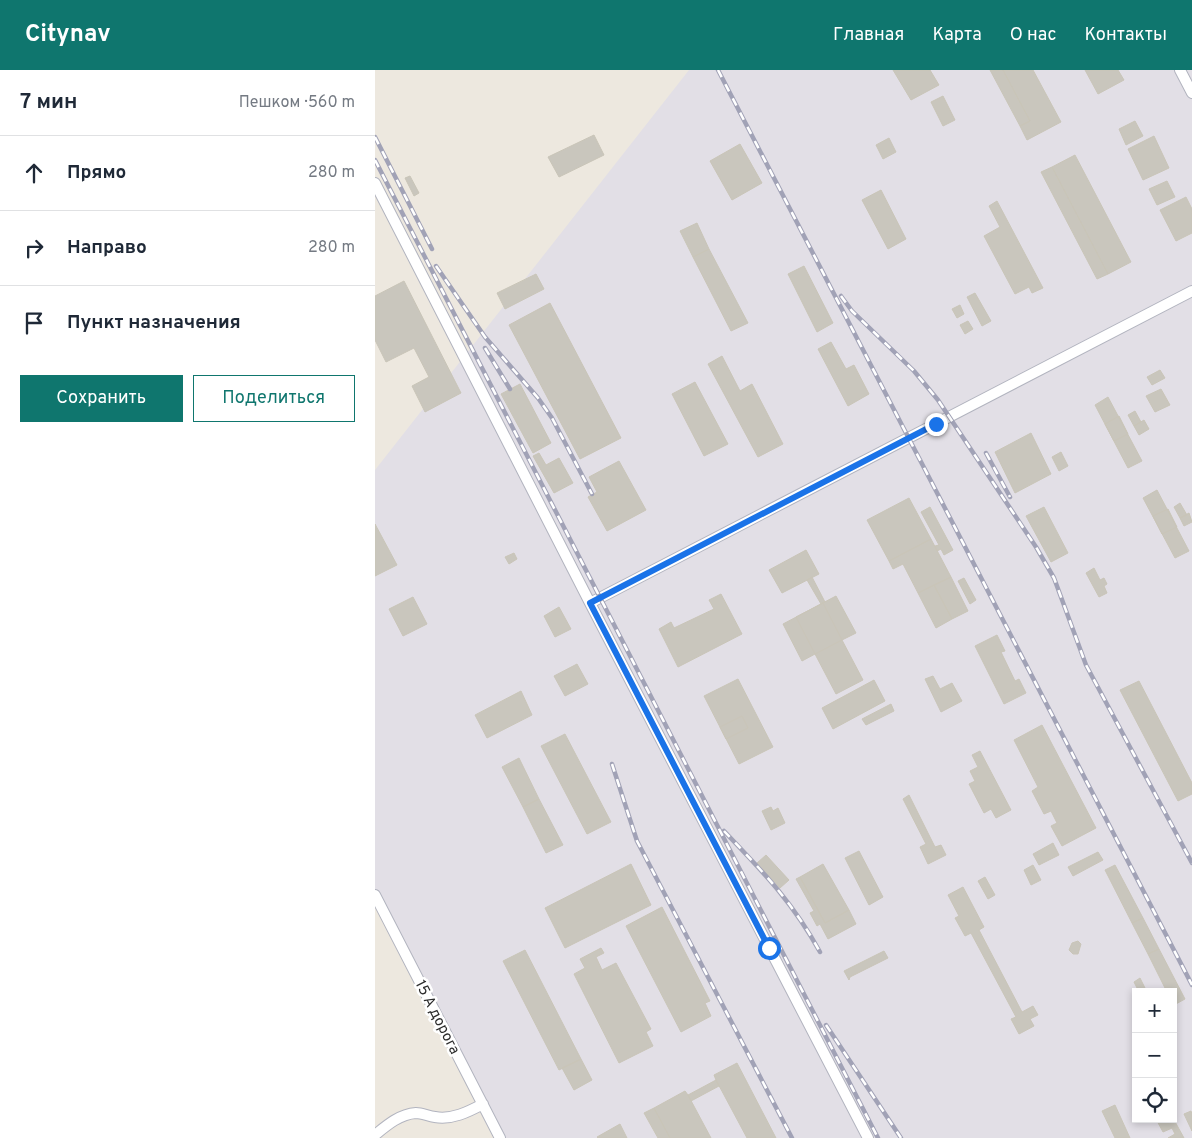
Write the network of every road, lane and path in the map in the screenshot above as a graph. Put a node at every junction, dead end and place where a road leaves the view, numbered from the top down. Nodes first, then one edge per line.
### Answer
1 (1180, 70) edge
2 (1192, 93) edge
3 (375, 183) edge
4 (1192, 291) edge
5 (590, 603) junction
6 (375, 895) edge
7 (483, 1104) junction
8 (375, 1135) edge
9 (500, 1138) edge
10 (868, 1138) edge

1 - 2 street
3 - 5 street
4 - 5 street
5 - 10 street
6 - 7 street, 15 А дорога
7 - 8 street
7 - 9 street, 15 А дорога

